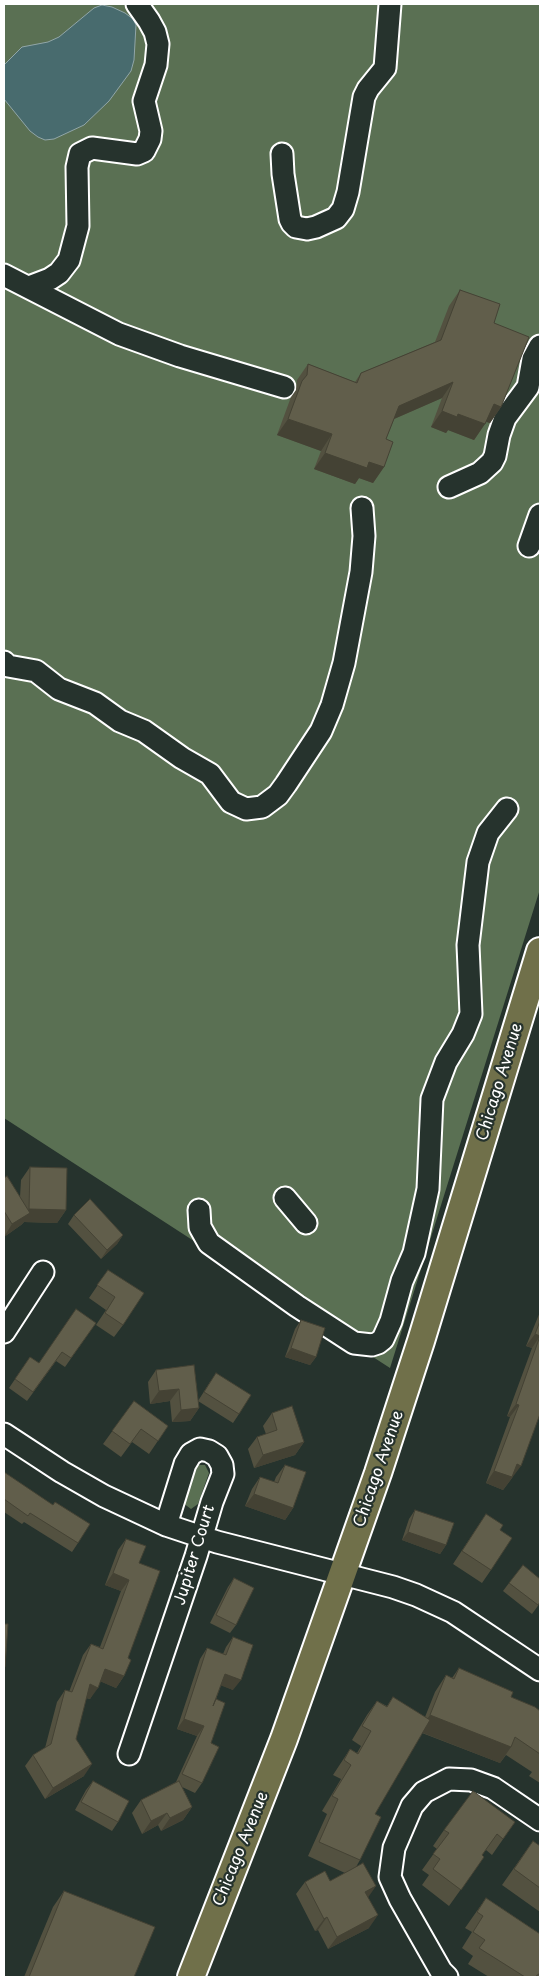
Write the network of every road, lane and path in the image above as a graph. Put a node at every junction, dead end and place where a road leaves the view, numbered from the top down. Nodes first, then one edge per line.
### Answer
1 (137, 4) edge
2 (390, 4) edge
3 (282, 154) dead end
4 (4, 275) edge
5 (29, 287) junction
6 (540, 346) edge
7 (284, 387) dead end
8 (449, 487) dead end
9 (362, 508) dead end
10 (540, 515) edge
11 (529, 546) dead end
12 (4, 662) edge
13 (507, 809) dead end
14 (540, 951) edge
15 (199, 1210) dead end
16 (43, 1272) dead end
17 (4, 1332) edge
18 (4, 1434) edge
19 (166, 1525) junction
20 (202, 1538) junction
21 (343, 1575) junction
22 (540, 1670) edge
23 (129, 1754) dead end
24 (540, 1820) edge
25 (440, 1975) edge
26 (191, 1977) edge

1 - 5 street
2 - 3 street
4 - 5 street
5 - 7 street
6 - 8 street
9 - 12 street
10 - 11 street
13 - 15 street
14 - 21 main road, Chicago Avenue
16 - 17 street
18 - 19 street
19 - 20 street
19 - 20 street, Jupiter Court
20 - 21 street
20 - 23 street, Jupiter Court
21 - 22 street
21 - 26 main road, Chicago Avenue
24 - 25 street

